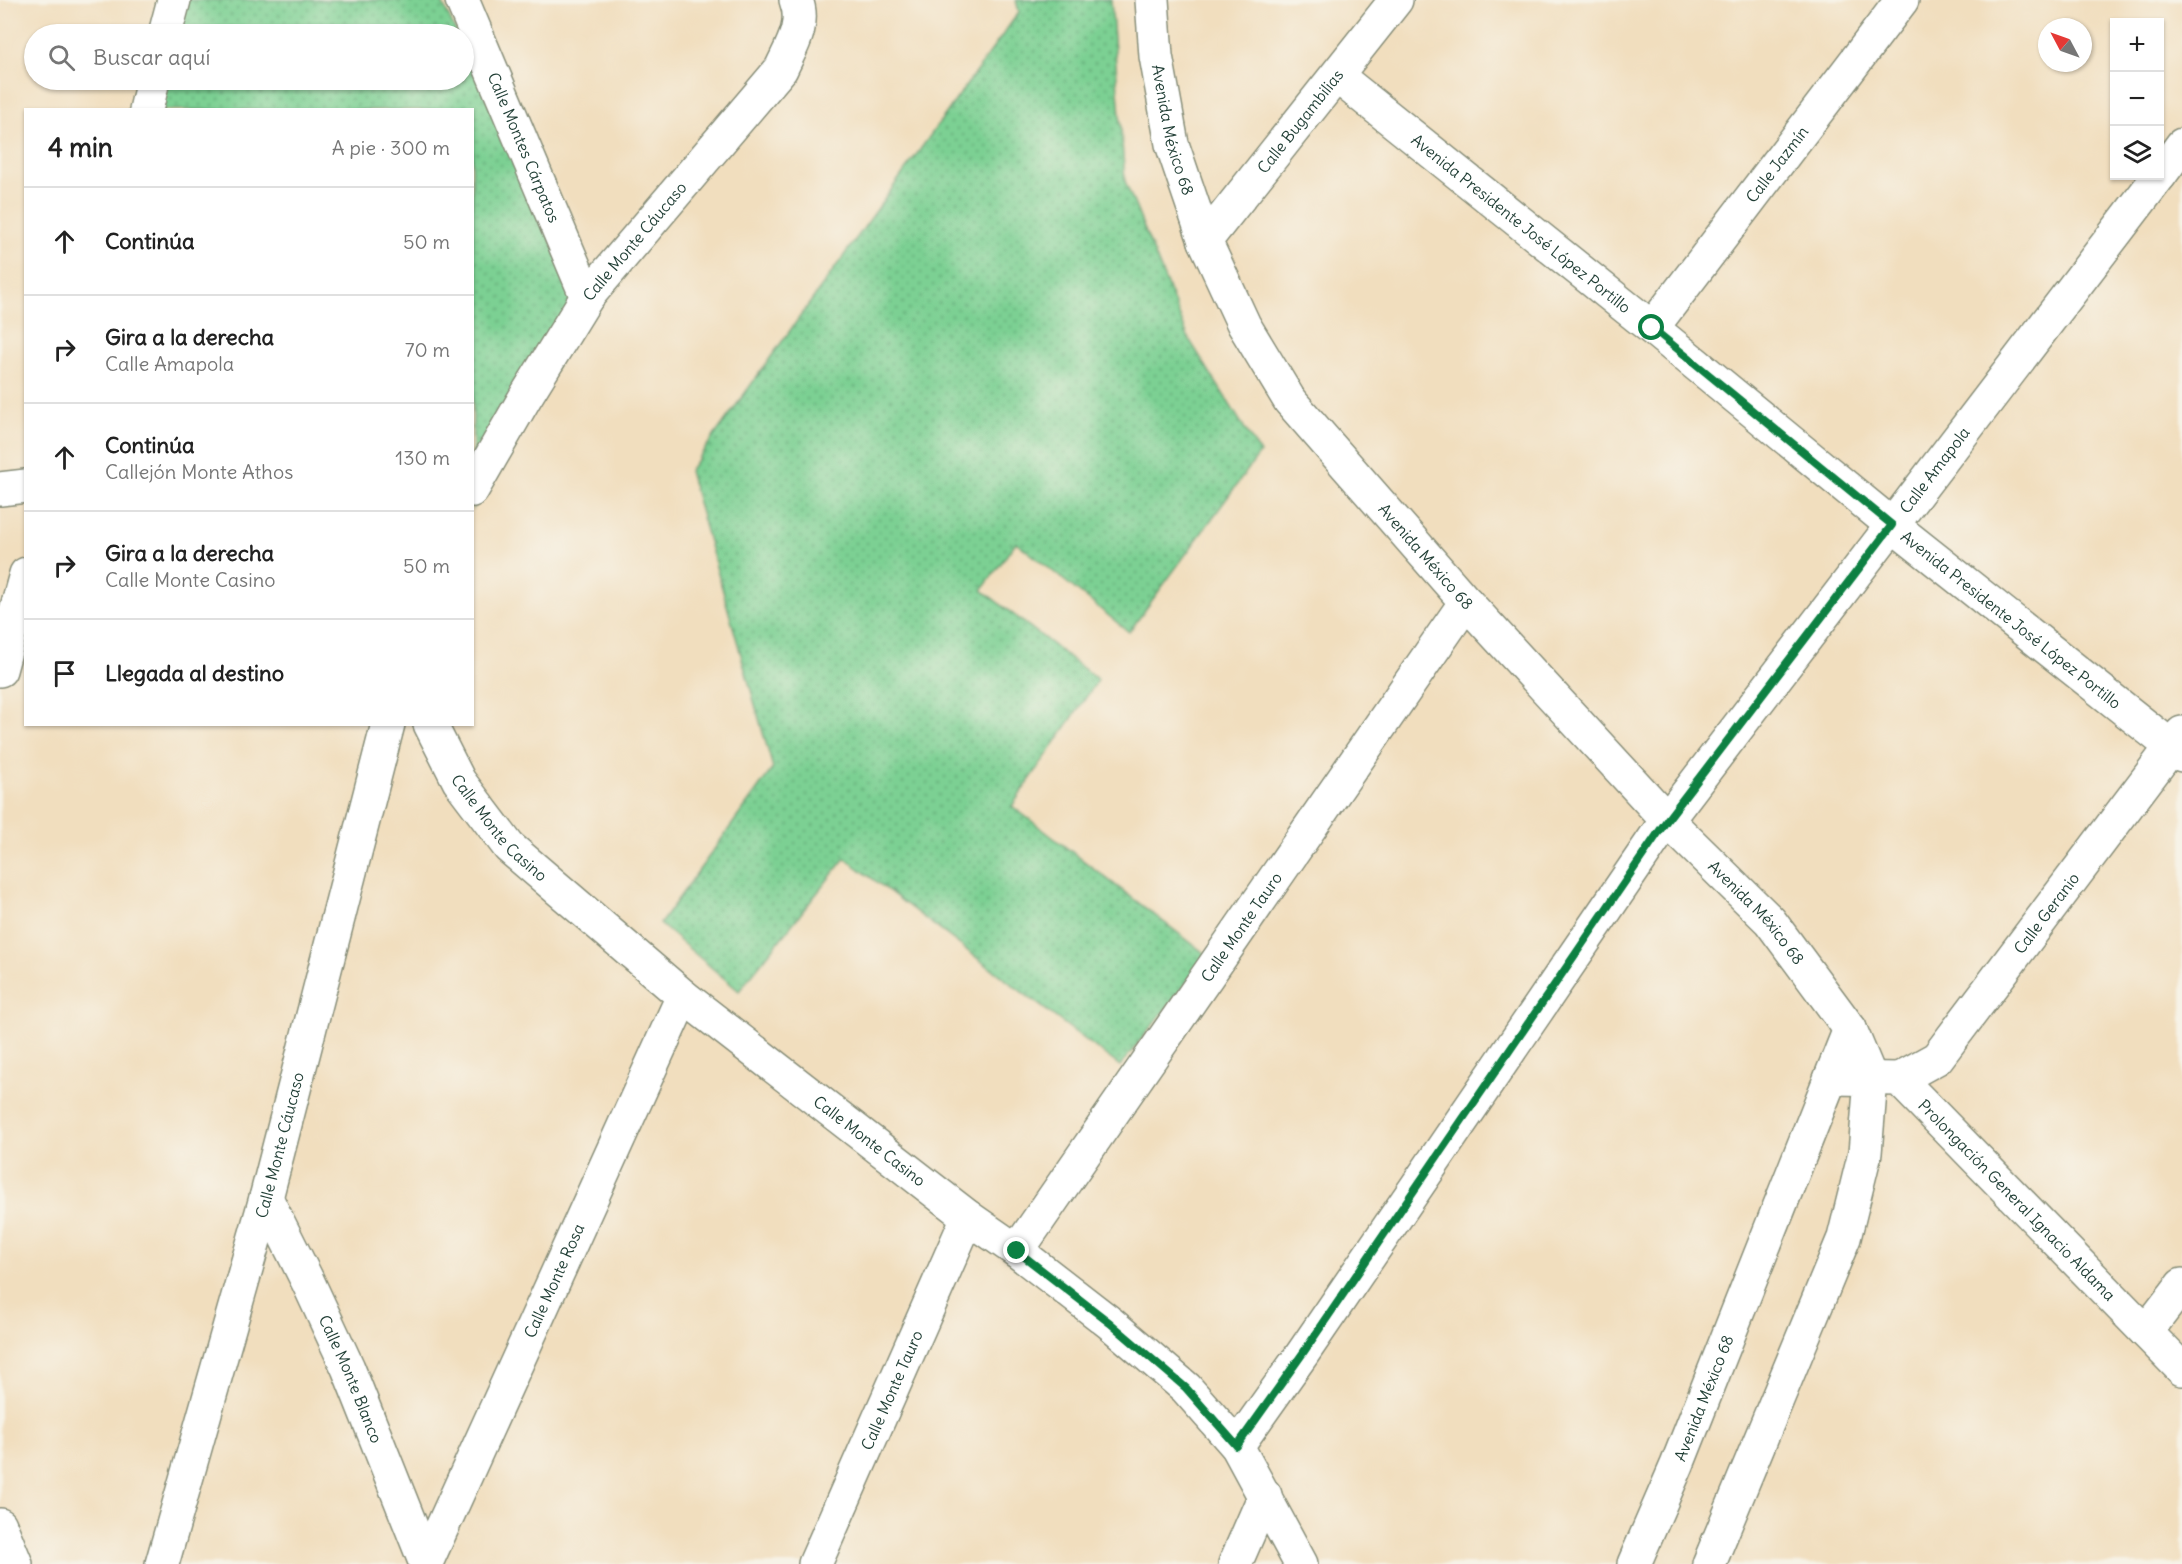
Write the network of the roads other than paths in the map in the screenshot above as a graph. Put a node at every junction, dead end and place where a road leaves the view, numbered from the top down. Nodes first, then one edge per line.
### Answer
1 (174, 0) edge
2 (462, 0) edge
3 (796, 0) edge
4 (1152, 0) edge
5 (1396, 0) edge
6 (1902, 0) edge
7 (168, 24) edge
8 (472, 24) edge
9 (474, 29) edge
10 (1337, 75) junction
11 (151, 90) edge
12 (146, 108) edge
13 (2182, 145) edge
14 (2164, 168) edge
15 (2155, 180) edge
16 (1205, 241) junction
17 (587, 297) junction
18 (1652, 328) junction
19 (24, 486) edge
20 (474, 487) edge
21 (0, 489) edge
22 (1892, 525) junction
23 (24, 581) edge
24 (1466, 602) junction
25 (0, 670) edge
26 (387, 726) edge
27 (431, 726) edge
28 (2179, 745) edge
29 (1667, 820) junction
30 (683, 996) junction
31 (1850, 1029) junction
32 (1831, 1078) junction
33 (1885, 1079) junction
34 (266, 1198) junction
35 (968, 1216) junction
36 (1017, 1251) junction
37 (2182, 1285) edge
38 (2146, 1332) junction
39 (2182, 1369) edge
40 (1237, 1446) junction
41 (1265, 1495) junction
42 (0, 1525) edge
43 (16, 1564) edge
44 (162, 1564) edge
45 (426, 1564) edge
46 (815, 1564) edge
47 (1235, 1564) edge
48 (1301, 1564) edge
49 (1634, 1564) edge
50 (1709, 1564) edge

1 - 7 street
2 - 8 street, Calle Montes Cárpatos
3 - 17 street, Calle Monte Cáucaso
4 - 16 street, Avenida México 68
5 - 10 street, Calle Bugambilias
6 - 18 street, Calle Jazmín
9 - 17 street, Calle Montes Cárpatos
10 - 16 street, Calle Bugambilias
10 - 18 street, Avenida Presidente José López Portillo
11 - 12 street
13 - 14 street, Calle Amapola
15 - 22 street, Calle Amapola
16 - 24 street, Avenida México 68
17 - 20 street, Calle Monte Cáucaso
18 - 22 street, Avenida Presidente José López Portillo
19 - 21 street
22 - 28 street, Avenida Presidente José López Portillo
22 - 29 street, Calle Amapola
23 - 25 street
24 - 29 street, Avenida México 68
24 - 36 street, Calle Monte Tauro
26 - 34 street, Calle Monte Cáucaso
27 - 30 street, Calle Monte Casino
28 - 33 street, Calle Geranio
29 - 31 street, Avenida México 68
29 - 40 street, Calle Amapola
30 - 35 street, Calle Monte Casino
30 - 45 street, Calle Monte Rosa
31 - 32 street, Avenida México 68
31 - 33 street, Avenida México 68
32 - 33 street
32 - 49 street, Avenida México 68
33 - 38 street, Prolongación General Ignacio Aldama
33 - 50 street, Avenida México 68
34 - 44 street, Calle Monte Cáucaso
34 - 45 street, Calle Monte Blanco
35 - 36 street, Calle Monte Casino
35 - 46 street, Calle Monte Tauro
36 - 40 street, Calle Monte Casino
37 - 38 street
38 - 39 street, Prolongación General Ignacio Aldama
40 - 41 street, Calle Monte Casino
41 - 47 street
41 - 48 street, Calle Monte Casino
42 - 43 street

